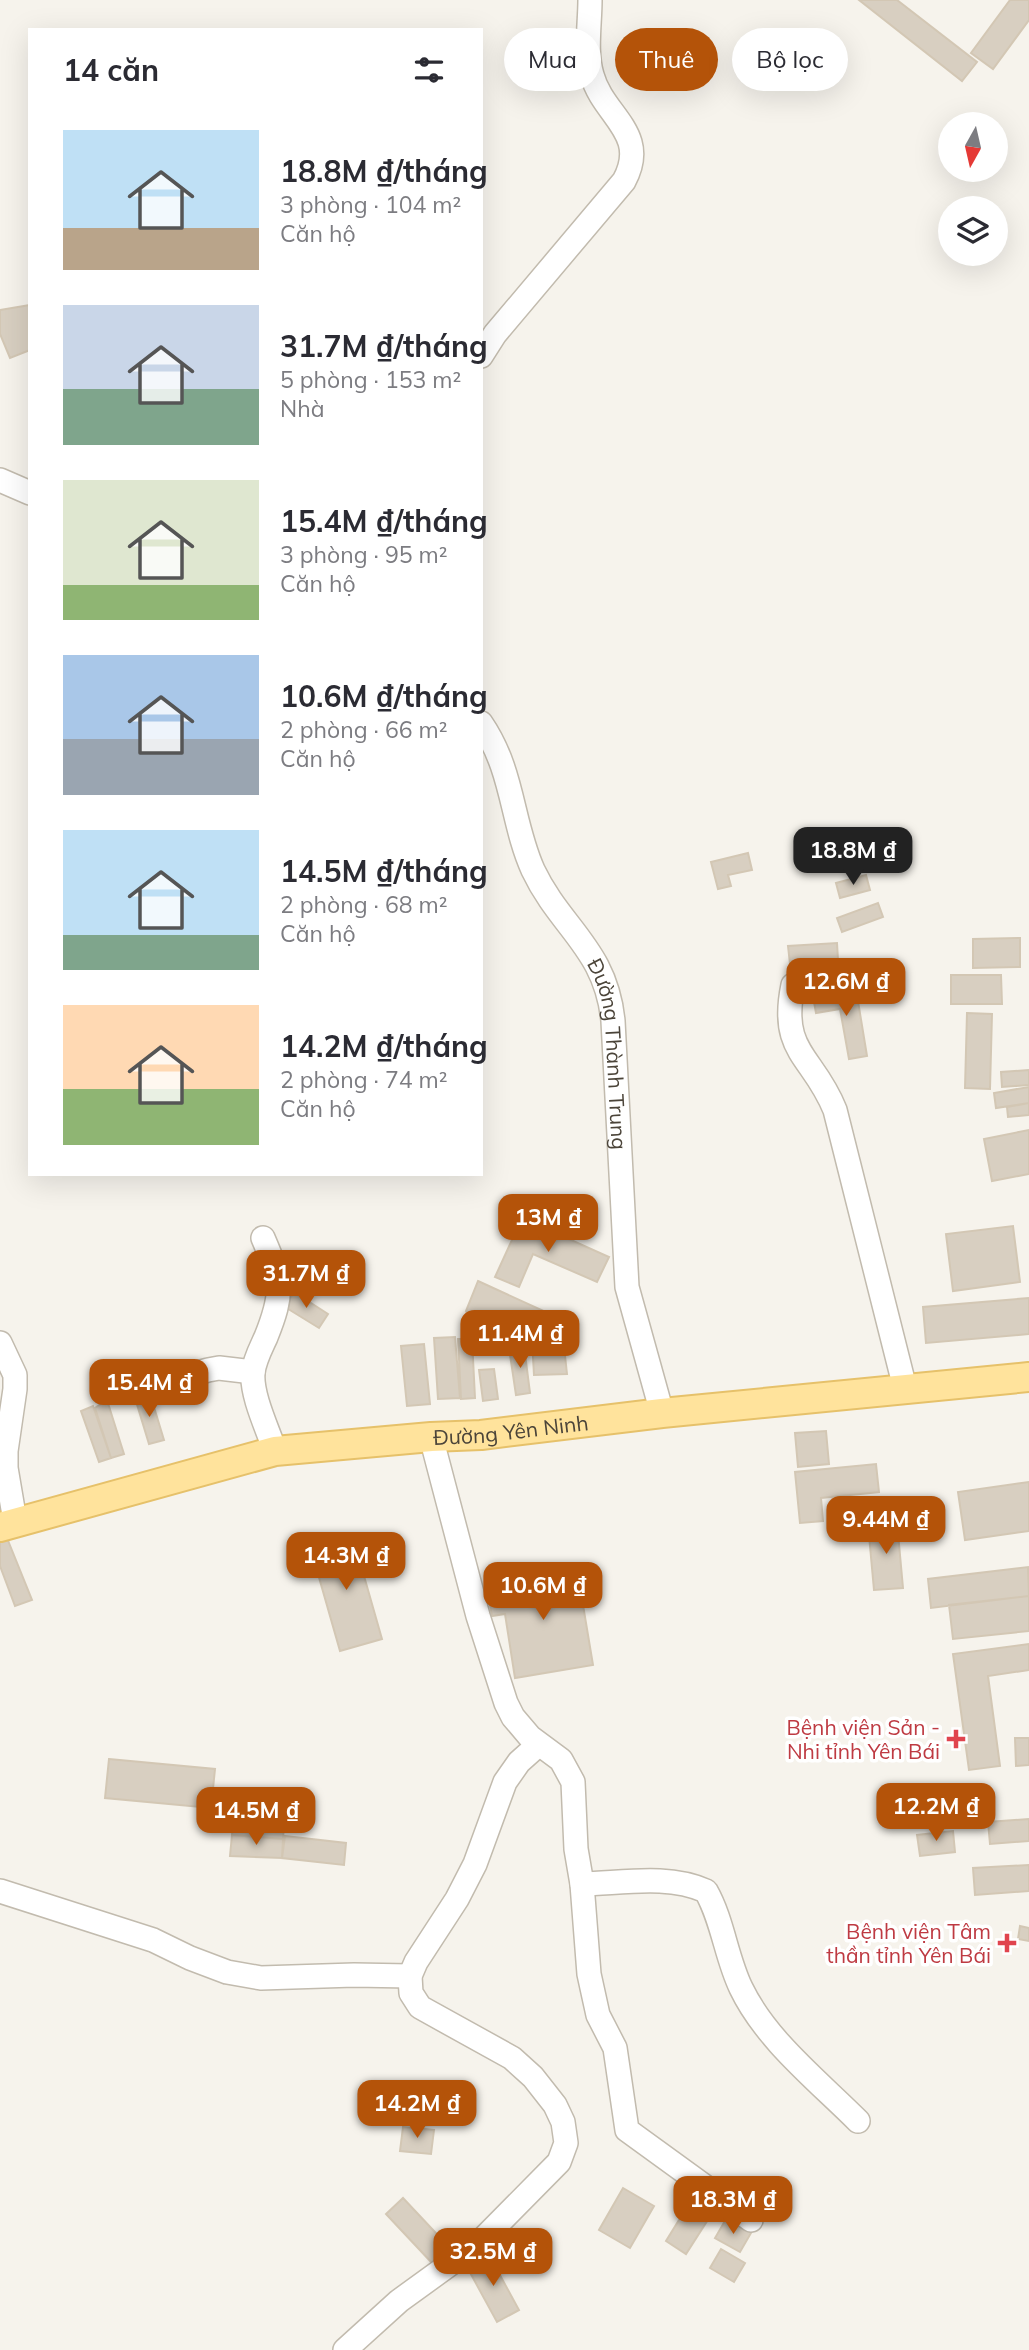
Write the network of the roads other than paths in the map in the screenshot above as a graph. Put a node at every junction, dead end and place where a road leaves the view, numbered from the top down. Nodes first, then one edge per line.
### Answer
1 (590, 0) edge
2 (483, 353) edge
3 (1, 481) edge
4 (28, 492) edge
5 (483, 727) edge
6 (793, 985) dead end
7 (263, 1238) dead end
8 (0, 1343) edge
9 (253, 1372) junction
10 (1029, 1377) edge
11 (145, 1388) dead end
12 (905, 1388) junction
13 (662, 1413) junction
14 (431, 1437) junction
15 (275, 1451) junction
16 (8, 1524) edge
17 (538, 1745) junction
18 (582, 1884) junction
19 (0, 1891) edge
20 (410, 1976) junction
21 (858, 2121) dead end
22 (751, 2220) dead end
23 (345, 2350) edge

1 - 2 street
3 - 4 street
5 - 13 street, Đường Thành Trung
6 - 12 street
7 - 9 street
8 - 16 street
9 - 11 street
9 - 15 street
10 - 12 main road, Đường Yên Ninh
12 - 13 main road, Đường Yên Ninh
13 - 14 main road, Đường Yên Ninh
14 - 15 main road, Đường Yên Ninh
14 - 17 street
15 - 16 main road, Đường Yên Ninh
17 - 18 street
17 - 20 street
18 - 21 street
18 - 22 street
19 - 20 street
20 - 23 street

